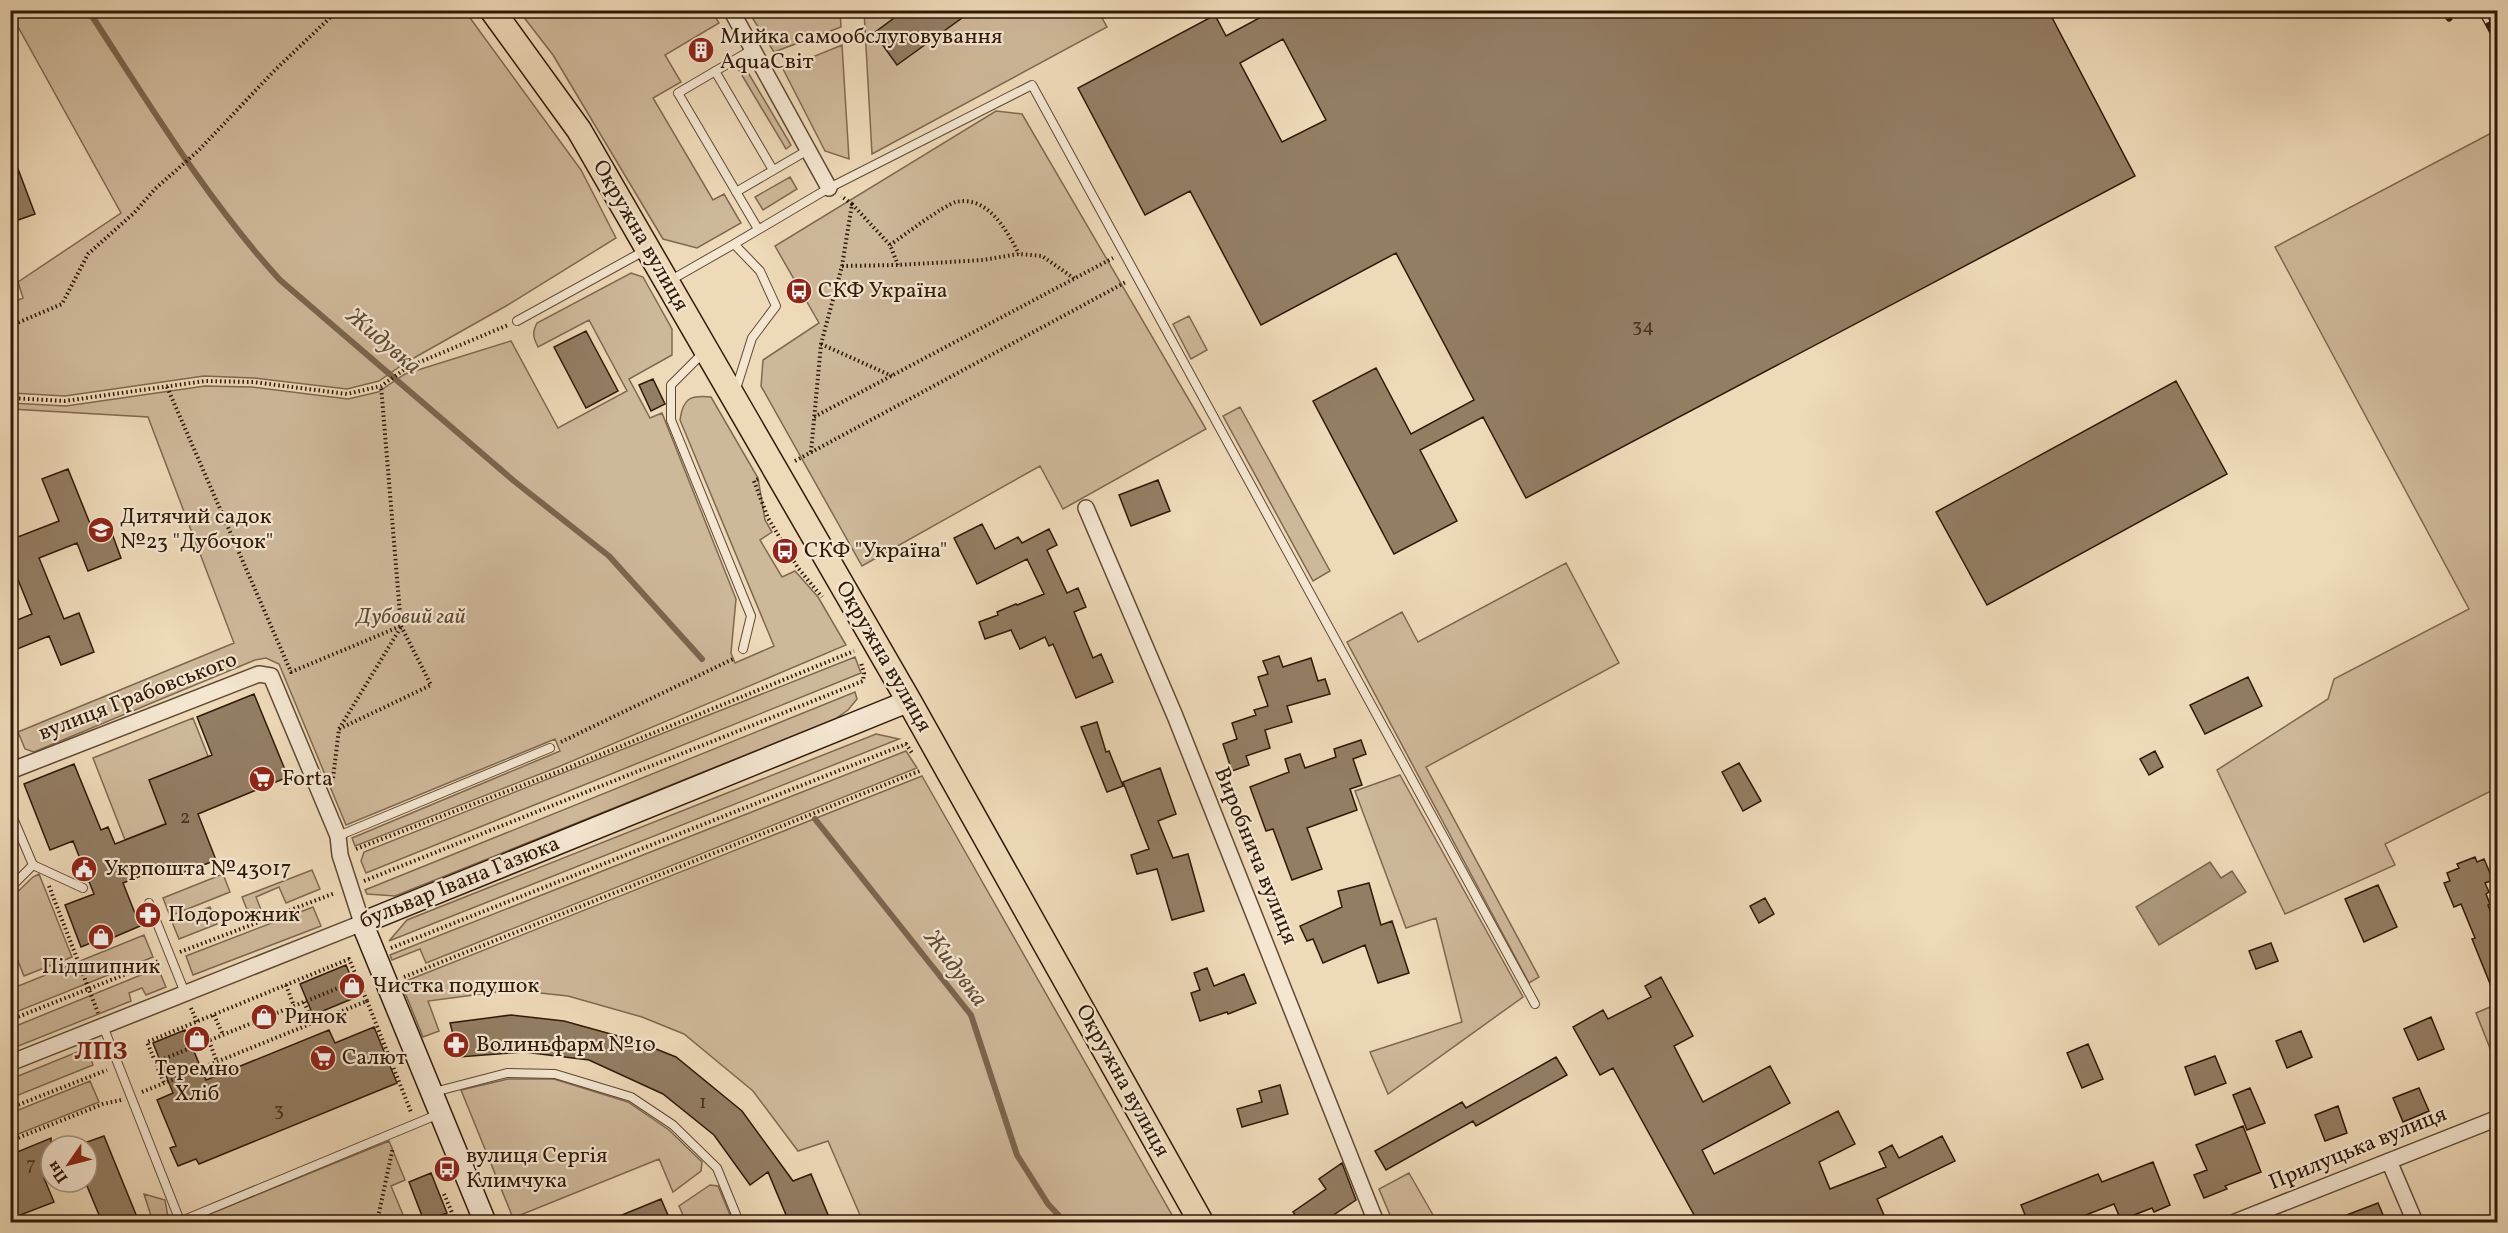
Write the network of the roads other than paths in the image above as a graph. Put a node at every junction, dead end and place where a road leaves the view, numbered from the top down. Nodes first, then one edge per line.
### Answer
1 (492, 10) edge
2 (731, 10) edge
3 (753, 49) junction
4 (714, 72) junction
5 (808, 150) junction
6 (773, 170) junction
7 (829, 189) junction
8 (736, 192) junction
9 (758, 229) junction
10 (734, 244) junction
11 (648, 248) junction
12 (667, 283) junction
13 (517, 321) road end
14 (706, 350) junction
15 (733, 396) junction
16 (1086, 508) dead end
17 (743, 649) road end
18 (909, 701) junction
19 (550, 748) road end
20 (10, 771) edge
21 (10, 811) edge
22 (338, 836) junction
23 (33, 865) junction
24 (10, 888) edge
25 (83, 888) dead end
26 (149, 903) dead end
27 (362, 923) junction
28 (185, 993) junction
29 (1535, 1004) dead end
30 (103, 1026) junction
31 (10, 1063) edge
32 (431, 1093) junction
33 (439, 1114) junction
34 (2498, 1118) edge
35 (2389, 1161) junction
36 (179, 1222) edge
37 (485, 1222) edge
38 (739, 1222) edge
39 (1201, 1222) edge
40 (1376, 1222) edge
41 (2235, 1222) edge
42 (2415, 1222) edge

1 - 11 main road, Окружна вулиця
2 - 3 street
3 - 4 lane
3 - 5 street
4 - 6 lane
4 - 8 lane
5 - 6 lane
5 - 7 street
6 - 8 lane
7 - 9 lane
7 - 29 lane
8 - 9 lane
9 - 10 lane
10 - 12 lane
10 - 15 lane
11 - 12 main road, Окружна вулиця
11 - 13 lane
12 - 14 main road, Окружна вулиця
14 - 15 main road, Окружна вулиця
14 - 17 lane
15 - 18 main road, Окружна вулиця
16 - 40 street, Виробнича вулиця
18 - 27 street, бульвар Івана Газюка
18 - 39 main road, Окружна вулиця
19 - 22 lane
20 - 22 street, вулиця Грабовського
21 - 23 lane
22 - 27 street, вулиця Грабовського
23 - 24 lane
23 - 25 lane
26 - 28 lane
27 - 28 street, бульвар Івана Газюка
27 - 32 street
28 - 30 street, бульвар Івана Газюка
30 - 31 street, бульвар Івана Газюка
30 - 36 lane
32 - 33 street
32 - 38 lane
33 - 36 lane
33 - 37 street
34 - 35 street, Прилуцька вулиця
35 - 41 street, Прилуцька вулиця
35 - 42 street

